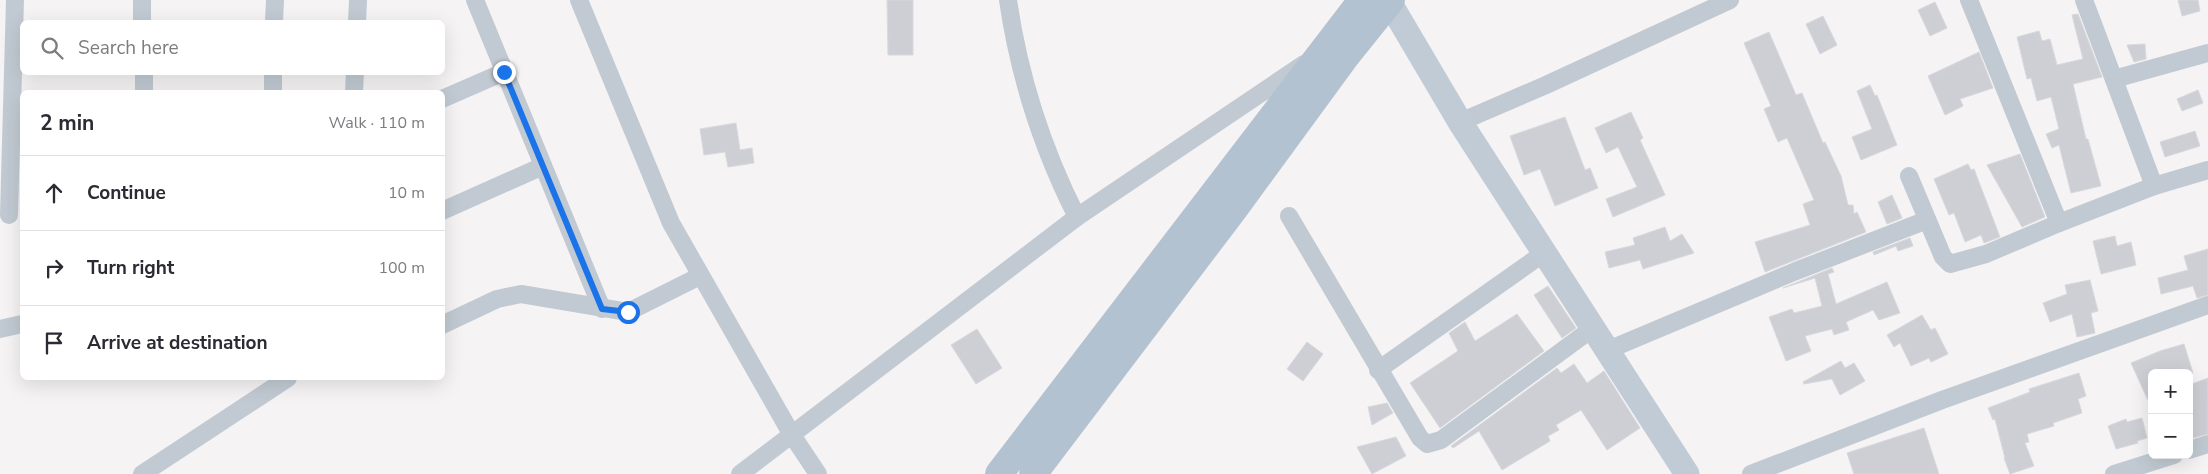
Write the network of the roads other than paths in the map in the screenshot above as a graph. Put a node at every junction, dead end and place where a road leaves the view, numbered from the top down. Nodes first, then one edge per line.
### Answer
1 (15, 0) edge
2 (142, 0) edge
3 (275, 0) edge
4 (358, 0) edge
5 (475, 0) edge
6 (579, 0) edge
7 (1008, 0) edge
8 (1362, 0) edge
9 (1390, 0) edge
10 (1730, 0) edge
11 (1969, 0) edge
12 (2084, 0) edge
13 (142, 20) edge
14 (274, 20) edge
15 (357, 20) edge
16 (1338, 50) junction
17 (2208, 53) edge
18 (504, 72) junction
19 (144, 75) edge
20 (273, 75) edge
21 (355, 75) edge
22 (2114, 79) junction
23 (144, 90) edge
24 (273, 90) edge
25 (354, 90) edge
26 (445, 99) edge
27 (1460, 122) junction
28 (543, 166) junction
29 (2208, 170) edge
30 (1909, 176) dead end
31 (2154, 186) junction
32 (1224, 201) junction
33 (445, 210) edge
34 (9, 215) dead end
35 (1288, 216) dead end
36 (1077, 217) junction
37 (1927, 220) junction
38 (2058, 223) junction
39 (1544, 253) junction
40 (700, 276) junction
41 (2208, 305) edge
42 (602, 309) junction
43 (20, 324) edge
44 (445, 324) edge
45 (0, 328) edge
46 (1593, 328) junction
47 (1608, 350) junction
48 (1378, 370) junction
49 (285, 380) edge
50 (792, 435) junction
51 (2208, 444) edge
52 (2193, 449) edge
53 (2161, 459) edge
54 (142, 474) edge
55 (740, 474) edge
56 (818, 474) edge
57 (999, 474) edge
58 (1033, 474) edge
59 (1687, 474) edge
60 (1751, 474) edge
61 (2114, 474) edge

1 - 34 street
2 - 13 street
3 - 14 street
4 - 15 street
5 - 18 street
6 - 40 street
7 - 36 street
8 - 16 main road
9 - 16 main road
9 - 27 street
10 - 27 street
11 - 38 street
12 - 22 street
16 - 32 main road
16 - 36 street
17 - 22 street
18 - 26 street
18 - 28 street
19 - 23 street
20 - 24 street
21 - 25 street
22 - 31 street
27 - 39 street
28 - 33 street
28 - 42 street
29 - 31 street
30 - 37 street
31 - 38 street
32 - 57 main road
32 - 58 main road
35 - 48 street
36 - 50 street
37 - 38 street
37 - 47 street
39 - 46 street
39 - 48 street
40 - 42 street
40 - 50 street
41 - 60 street
42 - 44 street
43 - 45 street
46 - 47 street
46 - 48 street
47 - 59 street
49 - 54 street
50 - 55 street
50 - 56 street
51 - 52 street
53 - 61 street

